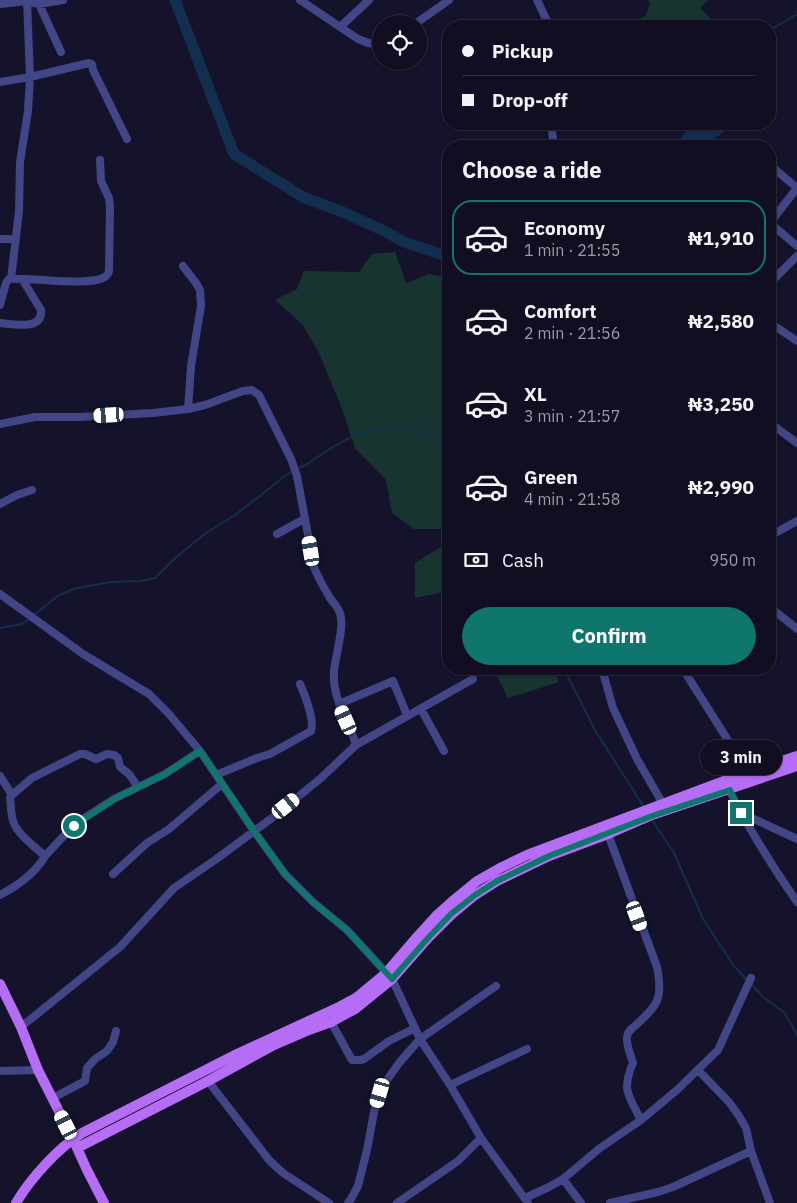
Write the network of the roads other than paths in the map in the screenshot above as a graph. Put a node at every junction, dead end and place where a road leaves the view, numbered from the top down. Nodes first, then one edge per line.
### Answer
1 (27, 0) edge
2 (63, 0) edge
3 (300, 0) edge
4 (369, 0) edge
5 (449, 0) edge
6 (537, 0) edge
7 (0, 4) edge
8 (39, 4) junction
9 (427, 16) edge
10 (547, 20) edge
11 (340, 27) junction
12 (372, 44) edge
13 (61, 52) dead end
14 (30, 77) junction
15 (0, 82) edge
16 (127, 139) dead end
17 (100, 160) dead end
18 (776, 170) edge
19 (797, 188) edge
20 (776, 215) edge
21 (776, 228) edge
22 (0, 239) edge
23 (16, 240) junction
24 (797, 246) edge
25 (797, 256) edge
26 (183, 266) dead end
27 (776, 277) edge
28 (11, 279) junction
29 (22, 279) junction
30 (0, 305) edge
31 (0, 323) edge
32 (776, 327) edge
33 (797, 341) edge
34 (188, 409) junction
35 (0, 424) edge
36 (776, 427) edge
37 (797, 443) edge
38 (32, 490) dead end
39 (0, 504) edge
40 (304, 519) junction
41 (797, 521) edge
42 (776, 533) edge
43 (277, 534) dead end
44 (0, 594) edge
45 (776, 612) edge
46 (797, 629) edge
47 (604, 675) edge
48 (687, 675) edge
49 (473, 679) dead end
50 (300, 684) dead end
51 (339, 704) junction
52 (421, 709) junction
53 (407, 716) junction
54 (356, 745) junction
55 (200, 751) junction
56 (444, 751) dead end
57 (797, 756) edge
58 (797, 766) edge
59 (748, 772) junction
60 (216, 775) junction
61 (0, 776) edge
62 (222, 784) junction
63 (138, 787) junction
64 (730, 790) junction
65 (12, 795) junction
66 (663, 804) junction
67 (741, 813) junction
68 (646, 814) junction
69 (254, 831) junction
70 (608, 834) junction
71 (797, 839) edge
72 (45, 856) junction
73 (113, 874) dead end
74 (0, 895) edge
75 (797, 902) edge
76 (389, 976) junction
77 (751, 978) dead end
78 (0, 984) edge
79 (496, 986) dead end
80 (331, 1022) junction
81 (21, 1027) junction
82 (415, 1028) junction
83 (116, 1031) dead end
84 (420, 1039) junction
85 (527, 1049) dead end
86 (38, 1070) junction
87 (698, 1070) junction
88 (0, 1071) edge
89 (208, 1081) junction
90 (450, 1085) junction
91 (53, 1098) junction
92 (641, 1120) junction
93 (481, 1138) junction
94 (75, 1143) junction
95 (751, 1151) junction
96 (563, 1179) junction
97 (527, 1200) edge
98 (16, 1203) edge
99 (104, 1203) edge
100 (329, 1203) edge
101 (348, 1203) edge
102 (397, 1203) edge
103 (581, 1203) edge
104 (610, 1203) edge
105 (770, 1203) edge

1 - 7 street
1 - 8 street
1 - 14 street
2 - 8 street
3 - 11 street
4 - 11 street
5 - 9 street
6 - 10 street
8 - 13 street
11 - 12 street
14 - 15 street
14 - 16 street
14 - 23 street
17 - 29 street
18 - 19 street
19 - 20 street
21 - 24 street
22 - 23 street
23 - 28 street
25 - 27 street
26 - 34 street
28 - 29 street
28 - 30 street
29 - 31 street
32 - 33 street
34 - 35 street
34 - 40 street
36 - 37 street
38 - 39 street
40 - 43 street
40 - 51 street
41 - 42 street
44 - 55 street
45 - 46 street
47 - 66 street
48 - 59 street
49 - 52 street
50 - 60 street
51 - 53 street
51 - 54 street
52 - 53 street
52 - 56 street
53 - 54 street
54 - 69 street
55 - 60 street
55 - 63 street
57 - 59 main road
58 - 64 main road
59 - 66 main road
60 - 62 street
61 - 65 street
62 - 69 street
62 - 73 street
63 - 65 street
63 - 72 street
64 - 67 street
64 - 68 main road
65 - 72 street
66 - 68 main road
67 - 71 street
67 - 75 street
68 - 70 main road
68 - 76 main road
69 - 76 street
69 - 81 street
70 - 76 main road
70 - 92 street
72 - 74 street
76 - 80 main road
76 - 82 street
76 - 94 main road
77 - 87 street
78 - 81 main road
79 - 84 street
80 - 82 street
80 - 89 main road
81 - 86 main road
82 - 84 street
83 - 91 street
84 - 90 street
84 - 101 street
85 - 90 street
86 - 88 street
86 - 91 main road
87 - 92 street
87 - 95 street
89 - 94 main road
89 - 100 street
90 - 93 street
91 - 94 main road
92 - 96 street
93 - 97 street
93 - 102 street
94 - 98 main road
94 - 99 main road
95 - 104 street
95 - 105 street
96 - 97 street
96 - 103 street

